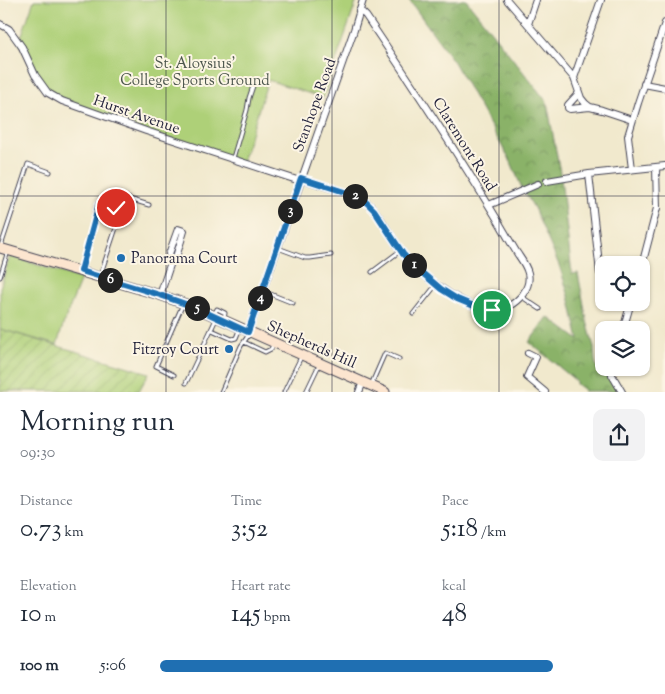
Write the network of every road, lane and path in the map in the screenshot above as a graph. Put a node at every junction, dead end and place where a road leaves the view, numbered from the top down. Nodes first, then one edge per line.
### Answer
1 (363, 0) edge
2 (507, 0) edge
3 (536, 0) edge
4 (601, 0) edge
5 (359, 11) junction
6 (665, 23) edge
7 (0, 24) edge
8 (528, 24) junction
9 (574, 78) junction
10 (644, 84) junction
11 (252, 86) dead end
12 (665, 88) edge
13 (579, 92) junction
14 (590, 107) junction
15 (632, 120) junction
16 (233, 158) junction
17 (665, 166) edge
18 (656, 167) junction
19 (632, 169) junction
20 (50, 172) dead end
21 (589, 174) junction
22 (301, 180) junction
23 (547, 181) dead end
24 (538, 184) dead end
25 (489, 205) junction
26 (149, 206) dead end
27 (116, 208) dead end
28 (277, 248) junction
29 (3, 249) edge
30 (401, 251) junction
31 (331, 254) dead end
32 (598, 256) edge
33 (644, 256) edge
34 (171, 262) dead end
35 (81, 271) junction
36 (372, 272) dead end
37 (0, 277) edge
38 (100, 277) junction
39 (436, 284) junction
40 (262, 291) junction
41 (160, 295) junction
42 (521, 296) junction
43 (184, 303) junction
44 (293, 303) dead end
45 (540, 309) dead end
46 (413, 314) dead end
47 (218, 317) junction
48 (212, 330) junction
49 (246, 331) junction
50 (244, 342) junction
51 (274, 342) junction
52 (528, 353) dead end
53 (303, 354) junction
54 (399, 359) dead end
55 (320, 362) junction
56 (174, 375) dead end
57 (613, 376) edge
58 (186, 383) dead end
59 (367, 383) junction
60 (221, 392) edge
61 (284, 392) edge
62 (306, 392) edge
63 (359, 392) edge
64 (385, 392) edge
65 (545, 392) edge
66 (622, 392) edge

1 - 5 street, Stanhope Road
2 - 8 street
3 - 8 street
4 - 9 street
5 - 22 street, Stanhope Road
5 - 25 street, Claremont Road
6 - 10 street
7 - 16 street, Hurst Avenue
8 - 9 street
9 - 13 street
10 - 12 street
10 - 15 street
11 - 16 lane
13 - 14 street
13 - 14 street
14 - 15 street
15 - 19 street
16 - 22 street, Hurst Avenue
17 - 18 street
18 - 19 street
18 - 33 street
19 - 21 street
20 - 29 lane
21 - 23 street
21 - 32 street
22 - 28 street, Stanhope Road
22 - 30 street, Hurst Avenue
24 - 25 street
25 - 42 street, Claremont Road
26 - 38 lane
27 - 35 lane
28 - 31 lane
28 - 40 street, Stanhope Road
29 - 35 street, Shepherds Hill
29 - 37 lane
30 - 36 lane
30 - 39 street, Hurst Avenue
34 - 41 street
35 - 38 street, Shepherds Hill
38 - 41 street, Shepherds Hill
39 - 42 street, Hurst Avenue
39 - 46 lane
40 - 44 lane
40 - 49 street, Stanhope Road
41 - 43 street, Shepherds Hill
42 - 45 lane
43 - 47 street, Shepherds Hill
43 - 56 lane
47 - 48 lane
47 - 49 street, Shepherds Hill
48 - 49 lane
48 - 58 lane
49 - 50 lane
49 - 51 street, Shepherds Hill
50 - 51 lane
50 - 60 lane
51 - 53 street, Shepherds Hill
52 - 65 street
53 - 55 street, Shepherds Hill
53 - 61 lane
54 - 59 lane
55 - 59 street, Shepherds Hill
55 - 62 lane
57 - 66 street
59 - 63 street
59 - 64 street, Shepherds Hill

